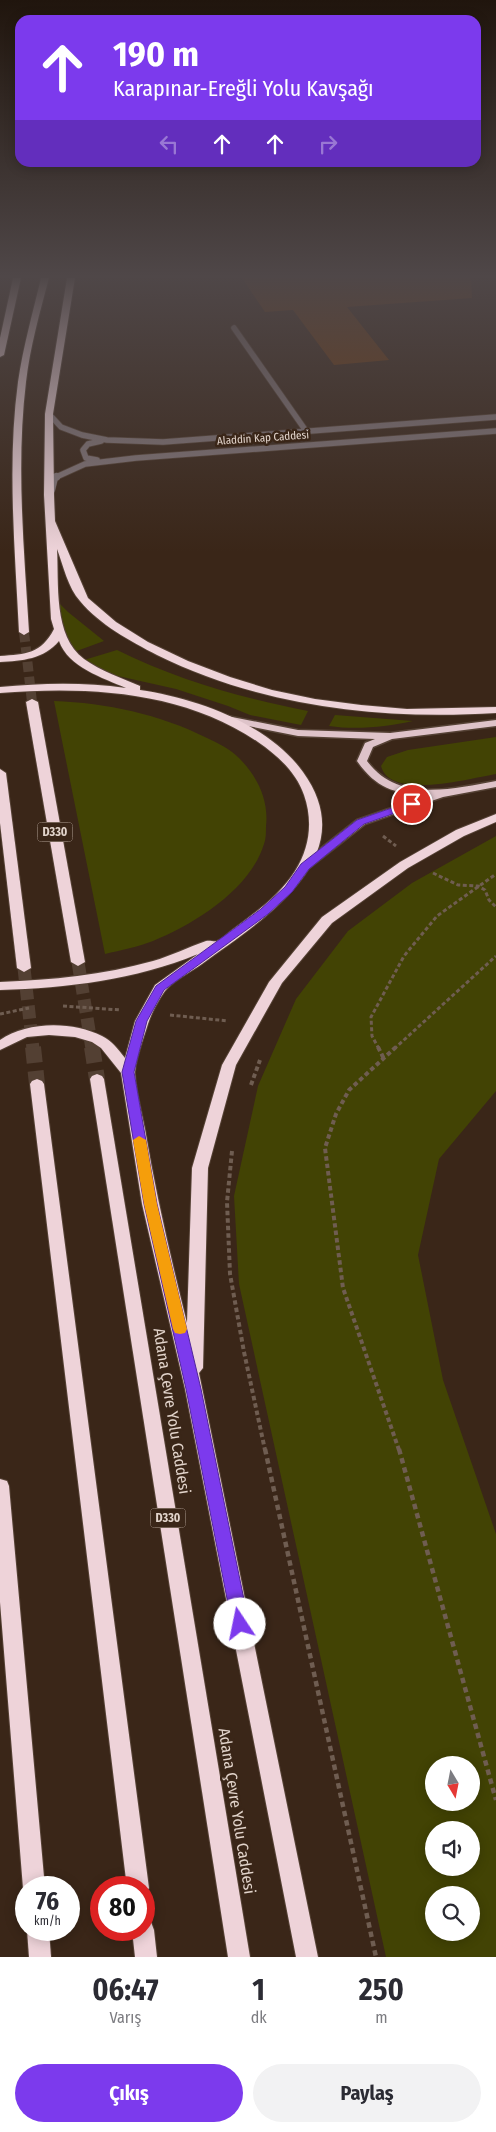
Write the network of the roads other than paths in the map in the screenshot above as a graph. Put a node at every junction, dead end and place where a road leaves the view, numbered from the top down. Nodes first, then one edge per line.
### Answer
1 (25, 369) edge
2 (57, 369) edge
3 (263, 369) edge
4 (49, 414) junction
5 (496, 417) edge
6 (306, 431) junction
7 (496, 431) edge
8 (107, 440) junction
9 (111, 461) junction
10 (49, 496) junction
11 (50, 520) junction
12 (59, 630) junction
13 (24, 632) tunnel mouth
14 (0, 659) edge
15 (0, 690) edge
16 (161, 698) junction
17 (32, 702) tunnel mouth
18 (496, 710) edge
19 (227, 719) junction
20 (496, 723) edge
21 (390, 736) junction
22 (0, 773) edge
23 (496, 784) edge
24 (441, 794) junction
25 (496, 818) edge
26 (305, 866) junction
27 (265, 912) junction
28 (78, 962) tunnel mouth
29 (24, 968) tunnel mouth
30 (0, 986) edge
31 (0, 1046) edge
32 (128, 1072) junction
33 (98, 1079) tunnel mouth
34 (38, 1084) tunnel mouth
35 (194, 1389) junction
36 (0, 1486) edge
37 (33, 1876) edge
38 (137, 1876) edge
39 (39, 1941) edge
40 (144, 1941) edge
41 (40, 1957) edge
42 (146, 1957) edge
43 (239, 1957) edge
44 (307, 1957) edge

1 - 13 highway
2 - 4 highway
3 - 6 street
4 - 8 street
4 - 10 highway
5 - 6 street, Aladdin Kap Caddesi
6 - 8 street, Aladdin Kap Caddesi
7 - 9 street, Aladdin Kap Caddesi
8 - 9 street
9 - 10 street, Aladdin Kap Caddesi
10 - 11 highway
11 - 12 highway
11 - 18 highway
12 - 14 highway
12 - 16 highway
15 - 16 highway
16 - 19 highway
17 - 28 highway, D330
19 - 21 main road
19 - 26 highway
20 - 21 main road
21 - 24 main road
22 - 29 highway
23 - 24 main road
24 - 26 main road
25 - 35 highway
26 - 27 highway
27 - 30 highway
27 - 32 highway
31 - 32 highway
32 - 35 highway
33 - 43 highway, Adana Çevre Yolu Caddesi / D330
34 - 38 highway
35 - 44 highway
36 - 37 highway
39 - 41 highway
40 - 42 highway

